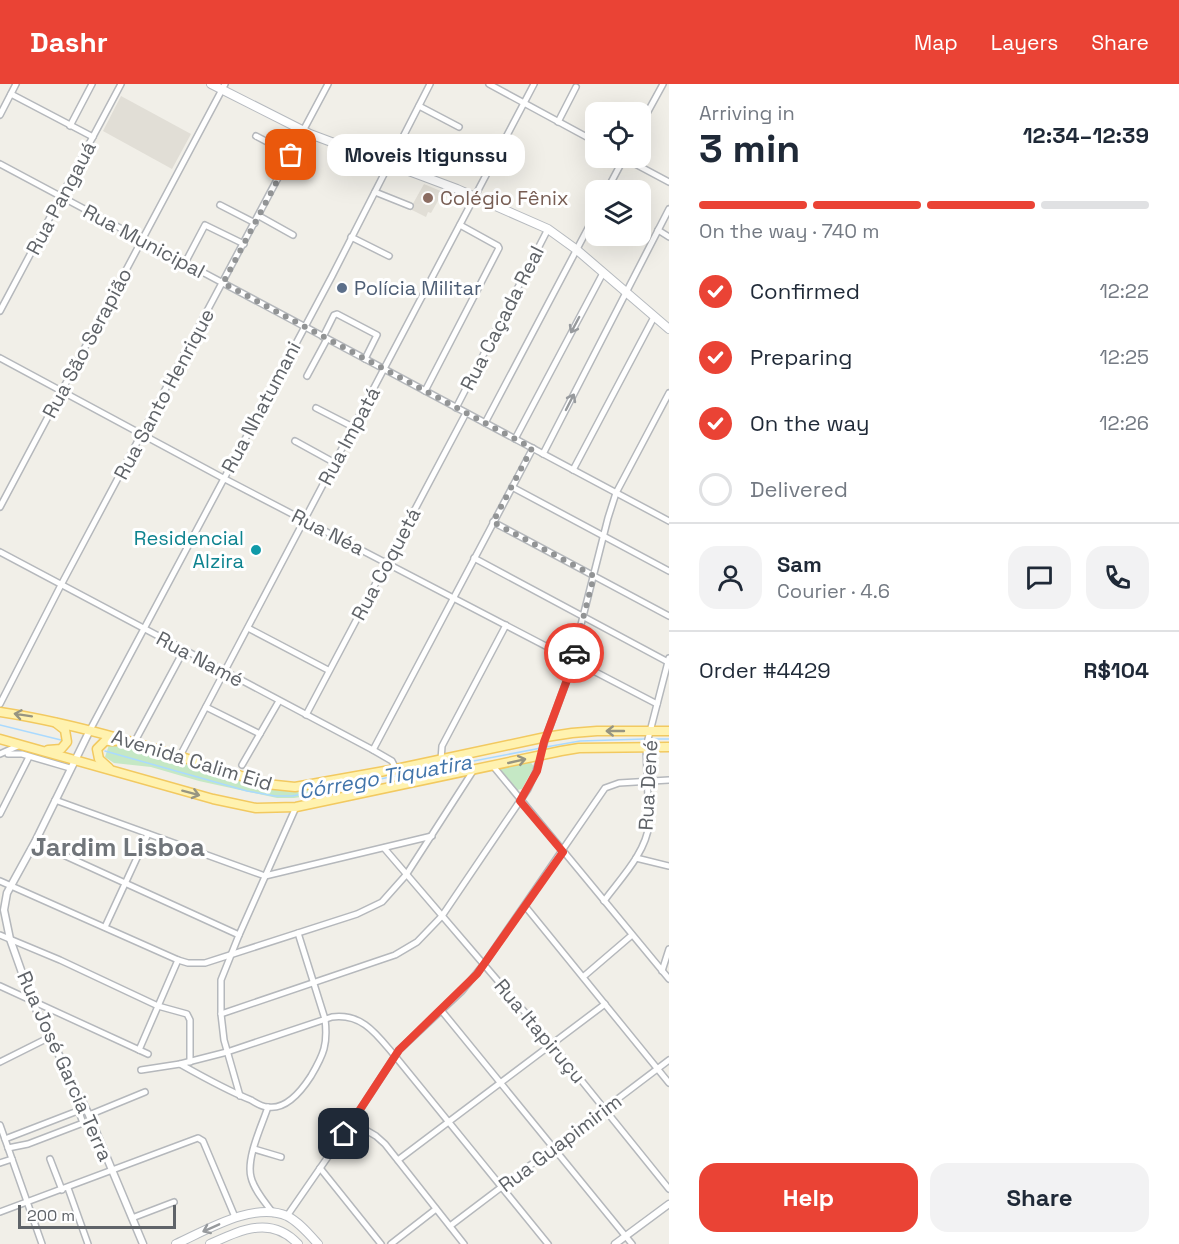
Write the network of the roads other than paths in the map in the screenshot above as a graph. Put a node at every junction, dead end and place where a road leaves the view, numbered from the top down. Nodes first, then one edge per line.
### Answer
1 (16, 84) edge
2 (92, 84) edge
3 (121, 84) edge
4 (211, 84) edge
5 (328, 84) edge
6 (430, 84) edge
7 (489, 84) edge
8 (534, 84) edge
9 (663, 84) edge
10 (223, 87) edge
11 (576, 87) dead end
12 (11, 94) junction
13 (524, 103) junction
14 (419, 106) junction
15 (651, 106) edge
16 (0, 115) edge
17 (558, 122) junction
18 (70, 126) junction
19 (459, 127) dead end
20 (304, 131) junction
21 (256, 136) dead end
22 (585, 136) edge
23 (93, 137) junction
24 (291, 155) junction
25 (0, 164) edge
26 (389, 164) junction
27 (643, 168) edge
28 (669, 182) edge
29 (375, 192) junction
30 (61, 197) junction
31 (475, 197) junction
32 (220, 205) dead end
33 (410, 206) dead end
34 (669, 208) edge
35 (259, 216) junction
36 (255, 223) junction
37 (460, 225) junction
38 (548, 228) junction
39 (658, 230) junction
40 (294, 234) dead end
41 (585, 234) edge
42 (351, 237) junction
43 (669, 237) edge
44 (142, 240) junction
45 (244, 244) junction
46 (577, 250) junction
47 (389, 256) dead end
48 (185, 263) junction
49 (603, 273) junction
50 (223, 283) junction
51 (626, 293) junction
52 (329, 310) dead end
53 (0, 311) edge
54 (336, 314) junction
55 (654, 317) junction
56 (304, 327) junction
57 (669, 329) edge
58 (325, 338) junction
59 (0, 358) edge
60 (365, 359) junction
61 (384, 369) junction
62 (307, 376) dead end
63 (61, 391) junction
64 (425, 391) junction
65 (669, 393) edge
66 (316, 408) dead end
67 (456, 408) junction
68 (466, 413) junction
69 (486, 423) junction
70 (353, 428) junction
71 (142, 434) junction
72 (515, 439) junction
73 (295, 441) dead end
74 (532, 448) junction
75 (543, 454) junction
76 (335, 462) junction
77 (573, 470) junction
78 (223, 478) junction
79 (513, 487) junction
80 (616, 493) junction
81 (0, 507) edge
82 (304, 520) junction
83 (669, 521) edge
84 (493, 522) junction
85 (604, 536) junction
86 (0, 552) edge
87 (474, 558) junction
88 (387, 562) junction
89 (669, 571) edge
90 (594, 576) junction
91 (61, 585) junction
92 (453, 597) junction
93 (669, 616) edge
94 (583, 617) junction
95 (506, 625) junction
96 (248, 628) junction
97 (143, 629) junction
98 (183, 650) junction
99 (669, 660) edge
100 (574, 661) junction
101 (328, 670) junction
102 (224, 672) junction
103 (279, 701) junction
104 (0, 704) edge
105 (657, 704) junction
106 (206, 706) junction
107 (0, 712) edge
108 (306, 715) junction
109 (46, 719) junction
110 (90, 730) junction
111 (669, 731) edge
112 (649, 733) junction
113 (260, 734) junction
114 (0, 739) edge
115 (545, 739) junction
116 (134, 743) junction
117 (646, 744) junction
118 (20, 745) junction
119 (669, 747) edge
120 (373, 750) junction
121 (541, 752) junction
122 (31, 753) junction
123 (0, 754) edge
124 (8, 754) dead end
125 (180, 756) junction
126 (441, 760) junction
127 (72, 764) junction
128 (242, 765) dead end
129 (493, 766) junction
130 (396, 769) junction
131 (472, 771) junction
132 (117, 772) junction
133 (669, 780) edge
134 (647, 781) junction
135 (55, 800) junction
136 (520, 801) junction
137 (296, 807) junction
138 (0, 814) edge
139 (148, 834) junction
140 (432, 836) junction
141 (35, 842) junction
142 (384, 848) junction
143 (563, 852) junction
144 (636, 858) junction
145 (669, 866) edge
146 (406, 874) junction
147 (265, 876) junction
148 (0, 881) edge
149 (126, 882) junction
150 (11, 886) junction
151 (604, 901) junction
152 (525, 906) junction
153 (442, 916) junction
154 (105, 927) junction
155 (298, 933) junction
156 (0, 935) edge
157 (239, 935) junction
158 (632, 935) junction
159 (10, 939) junction
160 (669, 949) edge
161 (231, 954) junction
162 (178, 960) junction
163 (484, 964) junction
164 (662, 971) junction
165 (583, 977) junction
166 (669, 979) edge
167 (314, 983) junction
168 (0, 986) edge
169 (32, 1001) junction
170 (605, 1004) junction
171 (158, 1006) junction
172 (441, 1010) junction
173 (221, 1014) junction
174 (326, 1019) junction
175 (50, 1037) junction
176 (552, 1044) junction
177 (139, 1050) junction
178 (227, 1052) junction
179 (148, 1054) dead end
180 (395, 1056) junction
181 (669, 1060) edge
182 (0, 1062) edge
183 (190, 1062) junction
184 (180, 1064) junction
185 (658, 1069) junction
186 (141, 1070) dead end
187 (501, 1083) junction
188 (669, 1083) edge
189 (145, 1092) dead end
190 (240, 1096) junction
191 (268, 1107) junction
192 (605, 1110) junction
193 (89, 1115) junction
194 (352, 1122) junction
195 (450, 1122) junction
196 (0, 1125) edge
197 (5, 1139) junction
198 (8, 1148) junction
199 (554, 1148) junction
200 (254, 1149) junction
201 (281, 1157) dead end
202 (12, 1159) junction
203 (50, 1159) dead end
204 (398, 1160) junction
205 (0, 1163) edge
206 (320, 1168) junction
207 (112, 1171) junction
208 (501, 1187) junction
209 (65, 1189) junction
210 (669, 1189) edge
211 (26, 1202) junction
212 (174, 1202) dead end
213 (669, 1204) edge
214 (436, 1209) junction
215 (0, 1212) edge
216 (273, 1213) junction
217 (287, 1216) junction
218 (235, 1217) junction
219 (132, 1218) junction
220 (450, 1226) junction
221 (626, 1237) junction
222 (42, 1244) edge
223 (88, 1244) edge
224 (143, 1244) edge
225 (176, 1244) edge
226 (210, 1244) edge
227 (298, 1244) edge
228 (318, 1244) edge
229 (381, 1244) edge
230 (392, 1244) edge
231 (464, 1244) edge
232 (548, 1244) edge
233 (615, 1244) edge
234 (632, 1244) edge

1 - 12 street
2 - 18 street
3 - 23 street, Rua Pangauá
4 - 10 main road
5 - 20 street, Rua Santo Henrique
6 - 14 street, Rua Nhatumani
7 - 13 street
8 - 13 street, Rua Impatá
9 - 15 street
10 - 20 main road
10 - 44 street, Rua São Serapião
11 - 17 street
12 - 16 street
12 - 18 street
13 - 17 street
13 - 31 street, Rua Impatá
14 - 19 street
14 - 26 street, Rua Nhatumani
17 - 22 street
18 - 23 street
20 - 24 street, Rua Santo Henrique
20 - 26 main road
21 - 24 street
23 - 30 street, Rua Pangauá
24 - 35 street, Rua Santo Henrique
25 - 30 street, Rua Municipal
26 - 29 street, Rua Nhatumani
26 - 31 main road
27 - 28 street
29 - 33 street
29 - 42 street, Rua Nhatumani
30 - 44 street, Rua Municipal
30 - 53 street, Rua Pangauá
31 - 37 street, Rua Impatá
31 - 38 main road
32 - 36 street
34 - 39 street
35 - 36 street, Rua Santo Henrique
35 - 40 street
36 - 45 street, Rua Santo Henrique
37 - 61 street, Rua Impatá
37 - 64 street
38 - 46 main road
38 - 67 street, Rua Caçada Real
39 - 43 street
39 - 51 street
41 - 46 street
42 - 47 street
42 - 56 street, Rua Nhatumani
44 - 48 street, Rua Municipal
44 - 63 street, Rua São Serapião
45 - 48 street
45 - 50 street, Rua Santo Henrique
46 - 49 main road
46 - 69 street
48 - 50 street, Rua Municipal
49 - 51 main road
49 -> 72 street
50 - 56 street, Rua Municipal
50 - 71 street, Rua Santo Henrique
51 - 55 main road
75 -> 51 street
52 - 54 street
54 - 58 street
54 - 60 street
55 - 57 main road
55 - 77 street
56 - 58 street, Rua Municipal
56 - 78 street, Rua Nhatumani
58 - 60 street, Rua Municipal
58 - 62 street
59 - 63 street, Rua Néa
60 - 61 street, Rua Municipal
61 - 64 street, Rua Municipal
61 - 70 street, Rua Impatá
63 - 71 street, Rua Néa
63 - 81 street, Rua São Serapião
64 - 67 street, Rua Municipal
65 - 80 street
66 - 70 street
67 - 68 street, Rua Municipal
68 - 69 street, Rua Municipal
68 - 88 street, Rua Coquetá
69 - 72 street, Rua Municipal
70 - 76 street, Rua Impatá
71 - 78 street, Rua Néa
71 - 91 street, Rua Santo Henrique
72 - 74 street, Rua Municipal
73 - 76 street
74 - 75 street, Rua Municipal
74 - 79 street
75 - 77 street, Rua Municipal
76 - 82 street, Rua Impatá
77 - 80 street, Rua Municipal
78 - 82 street, Rua Néa
78 - 97 street, Rua Nhatumani
79 - 84 street
79 - 85 street
80 - 83 street, Rua Municipal
80 - 85 street
82 - 88 street, Rua Néa
82 - 96 street, Rua Impatá
84 - 87 street
84 - 90 street
85 - 89 street
85 - 90 street
86 - 91 street, Rua Namé
87 - 92 street
87 - 94 street
88 - 92 street, Rua Néa
88 - 101 street, Rua Coquetá
90 - 93 street
90 - 94 street
91 - 97 street, Rua Namé
91 - 104 street, Rua Santo Henrique
92 - 95 street, Rua Néa
92 - 120 street
94 - 99 street
94 - 100 street
95 - 100 street, Rua Néa
95 - 126 street
96 - 101 street
96 - 102 street, Rua Impatá
97 - 98 street, Rua Namé
97 - 110 street, Rua Nhatumani
98 - 102 street, Rua Namé
98 - 116 street
99 - 105 street, Rua Dené
100 - 105 street, Rua Néa
100 - 115 street
101 - 108 street, Rua Coquetá
102 - 103 street, Rua Namé
102 - 106 street, Rua Impatá
103 - 108 street, Rua Namé
103 - 113 street
105 - 112 street, Rua Dené
106 - 113 street
106 - 125 street, Rua Impatá
109 -> 107 main road, Avenida Calim Eid
108 - 120 street, Rua Namé
109 - 110 main road, Avenida Calim Eid
109 - 122 main road
110 - 116 main road, Avenida Calim Eid
110 - 127 street, Rua José Garcia Terra
111 - 112 main road, Avenida Calim Eid
112 -> 115 main road, Avenida Calim Eid
112 - 117 street, Rua Dené
113 - 128 street
114 - 118 main road, Avenida Calim Eid
115 - 121 street
115 - 126 main road, Avenida Calim Eid
116 - 125 main road, Avenida Calim Eid
116 - 132 main road
117 - 119 main road, Avenida Calim Eid
117 - 121 main road, Avenida Calim Eid
117 - 134 street, Rua Dené
118 - 122 main road, Avenida Calim Eid
118 - 123 street
120 - 130 street, Rua Namé
129 -> 121 main road, Avenida Calim Eid
121 - 136 street
122 - 124 street
122 - 127 main road, Avenida Calim Eid
122 - 138 street
125 - 130 main road, Avenida Calim Eid
126 - 130 main road, Avenida Calim Eid
127 - 132 main road, Avenida Calim Eid
127 - 135 street, Rua José Garcia Terra
129 - 131 main road, Avenida Calim Eid
129 - 136 street
131 - 137 main road, Avenida Calim Eid
131 - 140 street
132 -> 137 main road, Avenida Calim Eid
133 - 134 street
134 - 143 street
134 - 144 street, Rua Dené
135 - 139 street
135 - 141 street, Rua José Garcia Terra
136 - 143 street
136 - 153 street
137 - 147 street
139 - 147 street
139 - 149 street
140 - 142 street
140 - 146 street
141 - 149 street
141 - 150 street, Rua José Garcia Terra
142 - 146 street, Rua Itapiruçu
142 - 147 street
143 - 151 street
143 - 152 street
144 - 145 street
144 - 151 street, Rua Dené
146 - 153 street, Rua Itapiruçu
146 - 155 street
147 - 157 street
148 - 150 street
149 - 154 street
149 - 157 street
150 - 154 street
150 - 159 street, Rua José Garcia Terra
151 - 158 street
152 - 163 street
152 - 165 street
153 - 163 street, Rua Itapiruçu
153 - 167 street
154 - 162 street
155 - 161 street
155 - 167 street
156 - 159 street
157 - 161 street
158 - 164 street
158 - 165 street
159 - 169 street, Rua José Garcia Terra
159 - 171 street
160 - 164 street
161 - 162 street
161 - 173 street
162 - 171 street
163 - 172 street
163 - 176 street, Rua Itapiruçu
164 - 166 street
165 - 170 street
167 - 173 street
167 - 174 street
168 - 169 street
169 - 175 street, Rua José Garcia Terra
169 - 177 street
170 - 176 street
170 - 185 street
171 - 177 street
171 - 183 street
172 - 180 street
172 - 187 street
173 - 178 street
174 - 178 street
174 - 180 street
174 - 191 street
175 - 182 street
175 - 193 street, Rua José Garcia Terra
176 - 187 street
176 - 192 street, Rua Itapiruçu
177 - 179 street
178 - 183 street
178 - 190 street
180 - 194 street
180 - 195 street
181 - 185 street, Rua Guapimirim
183 - 184 street
184 - 186 street
184 - 190 street
185 - 188 street
185 - 192 street, Rua Guapimirim
187 - 195 street
187 - 199 street
189 - 193 street
190 - 191 street
191 - 200 street
192 - 199 street, Rua Guapimirim
192 - 210 street, Rua Itapiruçu
193 - 207 street, Rua José Garcia Terra
194 - 204 street
194 - 206 street
195 - 204 street
195 - 208 street
196 - 197 street
197 - 198 street
197 - 198 street
198 - 202 street
199 - 208 street, Rua Guapimirim
199 - 221 street
200 - 201 street
200 - 216 street
202 - 205 street
202 - 211 street
203 - 209 street
204 - 214 street
206 - 217 street
206 - 229 street
207 - 209 street
207 - 218 street
207 - 219 street, Rua José Garcia Terra
208 - 220 street, Rua Guapimirim
208 - 232 street
209 - 211 street
209 - 223 street
211 - 215 street
211 - 222 street
212 - 219 street
213 - 221 street
214 - 220 street
214 - 230 street
216 - 217 main road
216 - 218 main road
217 - 228 main road
218 -> 225 main road
219 - 224 street, Rua José Garcia Terra
220 - 231 street
221 - 233 street
221 - 234 street
226 - 227 main road

